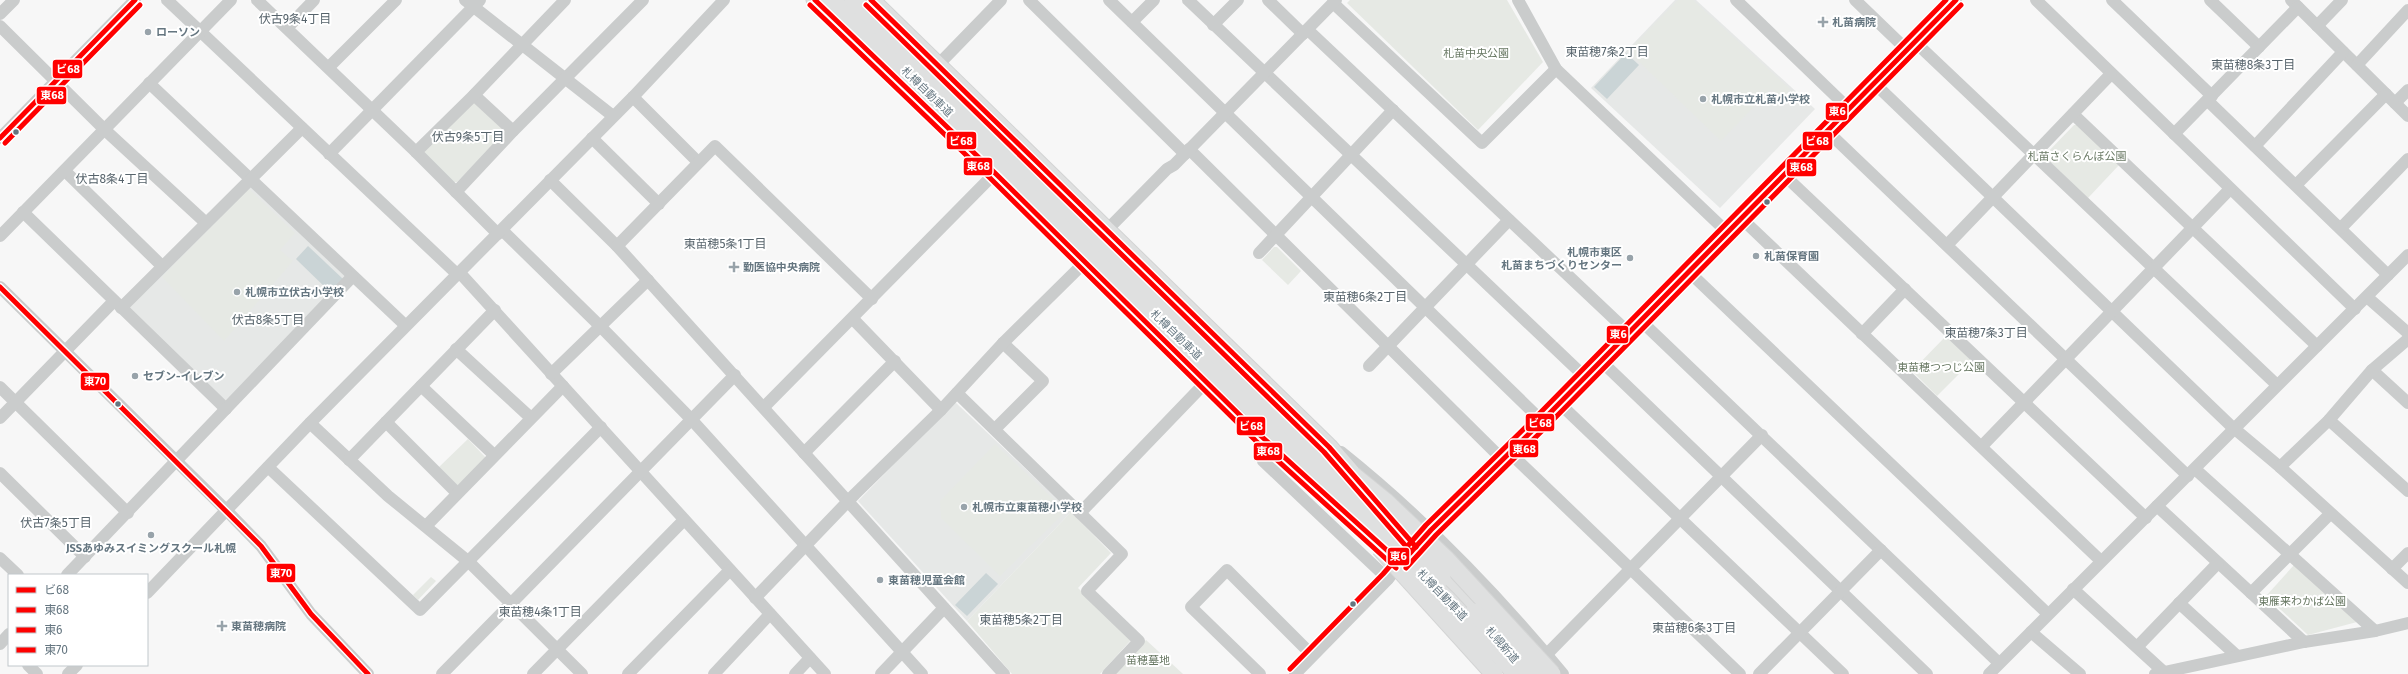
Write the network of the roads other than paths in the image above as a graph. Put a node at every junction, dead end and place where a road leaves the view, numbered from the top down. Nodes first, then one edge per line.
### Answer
1 (14, 0) edge
2 (135, 0) edge
3 (168, 0) edge
4 (231, 0) edge
5 (257, 0) edge
6 (314, 0) edge
7 (396, 0) edge
8 (565, 0) edge
9 (643, 0) edge
10 (816, 0) edge
11 (832, 0) edge
12 (853, 0) edge
13 (871, 0) edge
14 (1001, 0) edge
15 (1029, 0) edge
16 (1109, 0) edge
17 (1154, 0) edge
18 (1188, 0) edge
19 (1238, 0) edge
20 (1268, 0) edge
21 (1518, 0) edge
22 (1736, 0) edge
23 (1855, 0) edge
24 (1956, 0) edge
25 (2036, 0) edge
26 (2112, 0) edge
27 (2210, 0) edge
28 (2342, 0) edge
29 (473, 2) edge
30 (716, 2) edge
31 (1335, 2) edge
32 (2294, 4) edge
33 (2408, 10) edge
34 (0, 14) edge
35 (1132, 22) junction
36 (1213, 25) junction
37 (2317, 26) junction
38 (287, 28) junction
39 (2, 31) edge
40 (200, 31) junction
41 (1305, 32) junction
42 (522, 44) junction
43 (1911, 46) junction
44 (2259, 47) junction
45 (2343, 52) junction
46 (2357, 65) junction
47 (937, 66) junction
48 (329, 67) junction
49 (1556, 69) junction
50 (1265, 74) junction
51 (2111, 74) junction
52 (566, 79) junction
53 (56, 81) junction
54 (149, 83) junction
55 (1874, 84) junction
56 (2408, 90) edge
57 (2386, 94) junction
58 (474, 95) junction
59 (632, 97) junction
60 (2210, 98) junction
61 (2395, 103) junction
62 (1848, 108) junction
63 (1393, 110) junction
64 (373, 111) junction
65 (2073, 114) junction
66 (1226, 115) junction
67 (613, 116) junction
68 (2408, 116) edge
69 (302, 128) junction
70 (105, 130) junction
71 (513, 131) junction
72 (1827, 131) junction
73 (2174, 134) junction
74 (0, 138) edge
75 (592, 138) junction
76 (2255, 146) junction
77 (416, 152) junction
78 (1187, 152) junction
79 (329, 154) junction
80 (2034, 155) junction
81 (1351, 156) junction
82 (2408, 159) edge
83 (698, 162) junction
84 (65, 171) junction
85 (995, 173) junction
86 (1784, 175) junction
87 (250, 180) junction
88 (550, 180) junction
89 (2296, 185) junction
90 (2230, 189) junction
91 (456, 192) junction
92 (1311, 198) junction
93 (1994, 198) junction
94 (659, 204) junction
95 (23, 212) junction
96 (1741, 218) junction
97 (1509, 220) junction
98 (206, 223) junction
99 (2193, 227) junction
100 (2341, 228) junction
101 (1106, 231) junction
102 (500, 232) junction
103 (1727, 232) junction
104 (1275, 235) junction
105 (0, 236) edge
106 (1947, 245) junction
107 (617, 246) junction
108 (1259, 253) dead end
109 (2406, 261) edge
110 (1084, 263) junction
111 (1466, 265) junction
112 (162, 266) junction
113 (2154, 269) junction
114 (1688, 271) junction
115 (459, 274) junction
116 (2388, 275) junction
117 (352, 277) junction
118 (648, 280) junction
119 (0, 288) edge
120 (1905, 289) junction
121 (2367, 297) junction
122 (872, 299) junction
123 (118, 304) junction
124 (1425, 309) junction
125 (2355, 309) junction
126 (494, 310) junction
127 (2113, 312) junction
128 (853, 319) junction
129 (1640, 320) junction
130 (405, 325) junction
131 (602, 327) junction
132 (1628, 332) junction
133 (2408, 333) edge
134 (1862, 334) junction
135 (2408, 339) edge
136 (1003, 343) junction
137 (2317, 346) junction
138 (1389, 347) junction
139 (456, 349) junction
140 (65, 351) junction
141 (2067, 359) junction
142 (894, 361) junction
143 (1601, 361) junction
144 (1369, 366) dead end
145 (2372, 370) junction
146 (551, 374) junction
147 (735, 375) junction
148 (1585, 377) junction
149 (1207, 380) junction
150 (2277, 385) junction
151 (421, 386) junction
152 (563, 386) junction
153 (0, 387) edge
154 (957, 393) junction
155 (16, 402) junction
156 (1559, 403) junction
157 (2026, 403) junction
158 (2408, 403) edge
159 (764, 407) junction
160 (226, 409) junction
161 (942, 410) junction
162 (0, 418) edge
163 (531, 418) junction
164 (691, 419) junction
165 (2329, 420) junction
166 (1542, 421) junction
167 (386, 422) junction
168 (310, 423) junction
169 (601, 428) junction
170 (2234, 428) junction
171 (995, 429) junction
172 (1293, 430) junction
173 (1762, 435) junction
174 (1262, 436) junction
175 (1982, 446) junction
176 (804, 453) junction
177 (494, 455) junction
178 (1507, 456) junction
179 (349, 460) junction
180 (178, 462) junction
181 (268, 467) junction
182 (2280, 467) junction
183 (641, 472) junction
184 (2192, 472) junction
185 (0, 473) edge
186 (1721, 477) junction
187 (2408, 491) edge
188 (457, 493) junction
189 (847, 502) junction
190 (2157, 506) junction
191 (227, 511) junction
192 (128, 513) junction
193 (1080, 513) junction
194 (2330, 514) junction
195 (2146, 518) junction
196 (1680, 519) junction
197 (684, 520) junction
198 (426, 526) junction
199 (1431, 530) junction
200 (805, 544) junction
201 (1416, 547) junction
202 (1881, 550) junction
203 (2408, 553) edge
204 (2291, 554) junction
205 (85, 557) junction
206 (2101, 561) junction
207 (469, 562) junction
208 (1401, 563) junction
209 (2218, 563) junction
210 (2, 564) edge
211 (2392, 568) junction
212 (730, 570) junction
213 (1631, 570) junction
214 (17, 574) edge
215 (68, 574) edge
216 (1388, 579) junction
217 (2408, 583) edge
218 (2073, 589) junction
219 (1840, 591) junction
220 (148, 592) edge
221 (2251, 593) junction
222 (755, 598) junction
223 (510, 603) junction
224 (2179, 603) junction
225 (944, 608) junction
226 (770, 614) junction
227 (2048, 614) junction
228 (2408, 624) edge
229 (2375, 631) junction
230 (1799, 632) junction
231 (2031, 632) junction
232 (1476, 639) junction
233 (2304, 642) junction
234 (2137, 647) junction
235 (556, 649) junction
236 (903, 652) junction
237 (1547, 654) junction
238 (1312, 655) junction
239 (2236, 656) junction
240 (810, 658) junction
241 (1999, 664) junction
242 (29, 666) edge
243 (76, 666) edge
244 (2162, 673) edge
245 (38, 674) edge
246 (68, 674) edge
247 (368, 674) edge
248 (442, 674) edge
249 (533, 674) edge
250 (582, 674) edge
251 (628, 674) edge
252 (714, 674) edge
253 (795, 674) edge
254 (826, 674) edge
255 (881, 674) edge
256 (922, 674) edge
257 (1004, 674) edge
258 (1108, 674) edge
259 (1260, 674) edge
260 (1295, 674) edge
261 (1484, 674) edge
262 (1494, 674) edge
263 (1510, 674) edge
264 (1516, 674) edge
265 (1528, 674) edge
266 (1534, 674) edge
267 (1552, 674) edge
268 (1563, 674) edge
269 (1740, 674) edge
270 (1759, 674) edge
271 (1843, 674) edge
272 (1927, 674) edge
273 (1989, 674) edge
274 (2080, 674) edge

1 - 34 street
2 - 53 street
3 - 40 street
4 - 40 street
5 - 38 street
6 - 38 street
7 - 48 street
8 - 42 street
9 - 52 street
10 - 85 highway, 札幌新道
11 - 172 highway, 札樽自動車道, bridge
12 - 172 highway, 札樽自動車道, bridge
13 - 47 highway, 札幌新道
14 - 47 street
15 - 78 street
16 - 35 street
17 - 35 street
18 - 36 street
19 - 36 street
20 - 41 street
21 - 49 street
22 - 62 street
23 - 43 street
24 - 43 street
25 - 51 street
26 - 60 street
27 - 44 street
28 - 37 street
29 - 42 street
29 - 64 street
30 - 59 street
31 - 41 street
31 - 49 street
32 - 37 street
32 - 44 street
33 - 46 street
35 - 66 street
36 - 50 street
37 - 45 street
38 - 48 street
39 - 53 street
40 - 54 street
40 - 69 street
41 - 50 street
41 - 63 street
42 - 52 street
42 - 58 street
43 - 55 street
43 - 80 street
44 - 60 street
45 - 46 street
45 - 76 street
46 - 57 street
47 - 101 highway, 札幌新道
48 - 64 street
49 - 103 street
50 - 66 street
50 - 81 street
51 - 65 street
51 - 73 street
52 - 67 street
52 - 71 street
53 - 70 street
53 - 74 street
54 - 70 street
54 - 87 street
55 - 62 street
55 - 93 street
56 - 61 street
57 - 61 street
57 - 89 street
58 - 71 street
58 - 77 street
59 - 67 street
59 - 83 street
60 - 73 street
60 - 76 street
61 - 68 street
62 - 72 street
63 - 81 street
63 - 97 street
64 - 77 street
64 - 79 street
65 - 80 street
65 - 99 street
66 - 78 street
66 - 92 street
67 - 75 street
69 - 79 street
69 - 87 street
70 - 84 street
70 - 98 street
71 - 91 street
72 - 86 street
72 - 106 street
73 - 90 street
75 - 88 street
75 - 94 street
76 - 89 street
77 - 91 street
78 - 101 street
78 - 104 street
79 - 115 street
80 - 93 street
80 - 113 street
81 - 92 street
81 - 111 street
82 - 100 street
83 - 94 street
83 - 122 street
84 - 95 street
84 - 112 street
85 - 110 highway, 札幌新道
85 - 122 street
86 - 96 street
86 - 120 street
87 - 98 street
87 - 117 street
88 - 102 street
88 - 107 street
89 - 100 street
90 - 99 street
90 - 125 street
91 - 102 street
92 - 104 street
92 - 124 street
93 - 106 street
93 - 127 street
94 - 107 street
95 - 105 street
95 - 123 street
96 - 103 street
96 - 134 street
97 - 111 street
97 - 132 street
98 - 112 street
99 - 113 street
99 - 137 street
100 - 116 street
101 - 172 highway, 札幌新道
102 - 115 street
102 - 131 street
103 - 114 street
104 - 108 street
104 - 138 street
106 - 141 street
107 - 118 street
109 - 116 street
110 - 136 street
110 - 149 highway, 札幌新道
111 - 124 street
111 - 148 street
112 - 123 street
113 - 127 street
113 - 150 street
114 - 129 street
114 - 227 street
115 - 126 street
115 - 130 street
116 - 121 street
117 - 130 street
117 - 160 street
118 - 131 street
118 - 147 street
119 - 140 street
120 - 134 street
120 - 157 street
121 - 125 street
121 - 133 street
122 - 128 street
123 - 140 street
123 - 160 street
124 - 138 street
124 - 166 street
125 - 137 street
126 - 139 street
126 - 146 street
127 - 141 street
127 - 170 street
128 - 142 street
128 - 159 street
129 - 132 street
129 - 173 street
130 - 168 street
131 - 146 street
131 - 164 street
132 - 143 street
134 - 175 street
135 - 145 street
136 - 154 street
136 - 171 street
137 - 150 street
138 - 144 street
138 - 178 street
139 - 151 street
139 - 163 street
140 - 155 street
140 - 180 street
141 - 157 street
141 - 184 street
142 - 161 street
142 - 176 street
143 - 148 street
143 - 186 street
145 - 158 street
145 - 165 street
146 - 152 street
147 - 159 street
147 - 164 street
148 - 156 street
149 - 174 highway, 札幌新道
149 - 193 street
150 - 170 street
151 - 167 street
151 - 177 street
152 - 163 street
152 - 169 street
153 - 155 street
154 - 161 street
154 - 171 street
155 - 162 street
155 - 192 street
156 - 166 street
156 - 196 street
157 - 175 street
157 - 195 street
159 - 176 street
160 - 180 street
161 - 189 street
163 - 177 street
164 - 183 street
164 - 200 street
165 - 182 street
165 - 187 street
166 - 178 street
167 - 179 street
167 - 188 street
168 - 179 street
168 - 181 street
169 - 183 street
169 - 207 street
170 - 182 street
170 - 184 street
171 - 193 street
172 - 199 street
172 - 201 highway, 札幌新道
172 - 262 highway, bridge
172 - 264 highway, 札樽自動車道, bridge
172 - 266 highway, 札樽自動車道, bridge
172 - 267 highway, bridge
173 - 186 street
173 - 202 street
174 - 208 highway, 札幌新道
174 - 216 street
175 - 206 street
176 - 189 street
177 - 188 street
178 - 199 street
178 - 213 street
179 - 198 street
180 - 191 street
180 - 192 street
181 - 191 street
181 - 207 street
182 - 194 street
183 - 197 street
183 - 223 street
184 - 190 street
184 - 204 street
185 - 205 street
186 - 196 street
186 - 219 street
188 - 198 street
189 - 200 street
189 - 225 street
190 - 195 street
190 - 209 street
191 - 220 street
191 - 247 street
192 - 205 street
193 - 258 street
194 - 204 street
194 - 211 street
195 - 206 street
196 - 213 street
196 - 230 street
197 - 212 street
197 - 235 street
198 - 207 street
199 - 201 street
199 - 237 street
200 - 222 street
200 - 236 street
201 - 208 street
201 - 265 highway, 札幌新道
202 - 219 street
202 - 241 street
203 - 211 street
204 - 221 street
204 - 229 street
205 - 215 street
206 - 218 street
207 - 223 street
208 - 216 street
208 - 232 highway, 札幌新道
209 - 221 street
209 - 224 street
210 - 214 street
211 - 217 street
212 - 222 street
212 - 251 street
213 - 237 street
213 - 269 street
216 - 238 street
218 - 227 street
218 - 234 street
219 - 230 street
219 - 272 street
221 - 233 street
222 - 226 street
223 - 235 street
223 - 248 street
224 - 234 street
224 - 239 street
225 - 236 street
225 - 257 street
226 - 240 street
226 - 252 street
227 - 231 street
228 - 229 street
229 - 233 street
230 - 270 street
230 - 271 street
231 - 241 street
231 - 274 street
232 - 261 street
232 - 263 highway, 札幌新道
233 - 239 street
234 - 244 street
235 - 249 street
235 - 250 street
236 - 255 street
236 - 256 street
237 - 268 street
238 - 259 street
238 - 260 street
239 - 244 street
240 - 253 street
240 - 254 street
241 - 273 street
242 - 245 street
243 - 246 street

